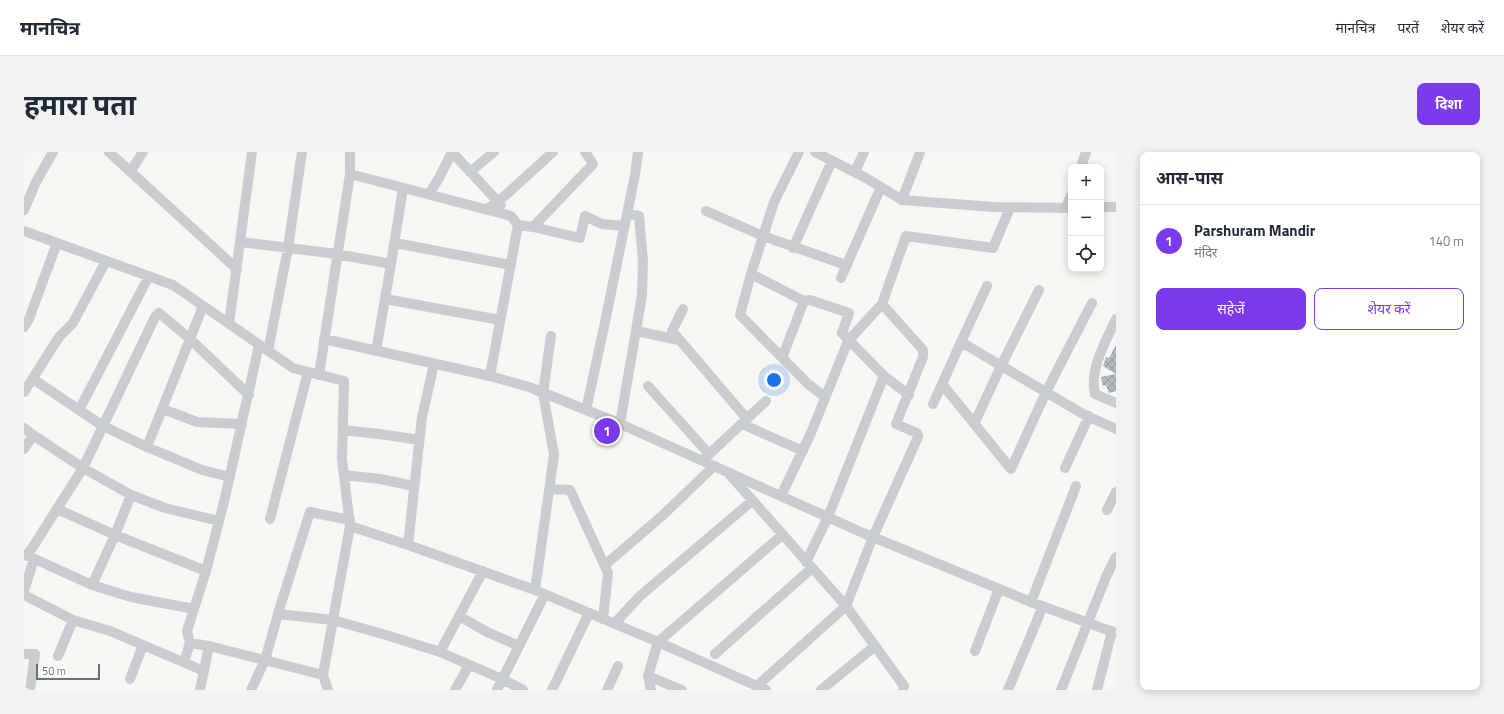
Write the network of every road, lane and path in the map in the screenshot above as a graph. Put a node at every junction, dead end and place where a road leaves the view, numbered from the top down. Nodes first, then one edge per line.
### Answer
1 (53, 152) edge
2 (109, 152) edge
3 (143, 152) edge
4 (252, 152) edge
5 (302, 152) edge
6 (350, 152) edge
7 (452, 152) edge
8 (494, 152) edge
9 (553, 152) edge
10 (585, 152) edge
11 (638, 152) edge
12 (799, 152) edge
13 (815, 152) edge
14 (864, 152) edge
15 (920, 152) edge
16 (1086, 152) edge
17 (832, 161) junction
18 (1082, 164) edge
19 (130, 172) junction
20 (470, 172) junction
21 (855, 172) junction
22 (350, 174) junction
23 (881, 187) junction
24 (403, 188) junction
25 (429, 194) junction
26 (902, 200) junction
27 (498, 202) junction
28 (1104, 207) edge
29 (1116, 207) edge
30 (1010, 208) junction
31 (1068, 208) edge
32 (487, 209) junction
33 (24, 210) edge
34 (706, 211) dead end
35 (627, 214) junction
36 (511, 216) junction
37 (518, 225) junction
38 (625, 226) junction
39 (533, 227) junction
40 (24, 231) edge
41 (763, 236) junction
42 (241, 242) junction
43 (57, 243) junction
44 (395, 243) junction
45 (288, 248) junction
46 (793, 248) junction
47 (337, 254) junction
48 (106, 261) junction
49 (390, 264) junction
50 (511, 265) junction
51 (846, 265) junction
52 (237, 269) junction
53 (751, 274) junction
54 (149, 276) junction
55 (841, 278) dead end
56 (987, 286) dead end
57 (1038, 290) dead end
58 (384, 299) junction
59 (804, 301) junction
60 (1092, 303) dead end
61 (882, 304) junction
62 (203, 306) junction
63 (683, 309) dead end
64 (1116, 319) edge
65 (500, 320) junction
66 (26, 321) edge
67 (229, 324) junction
68 (636, 331) junction
69 (551, 336) dead end
70 (190, 339) junction
71 (324, 339) junction
72 (680, 340) junction
73 (848, 341) junction
74 (960, 342) junction
75 (264, 348) junction
76 (376, 351) junction
77 (782, 358) junction
78 (434, 364) junction
79 (1001, 366) junction
80 (308, 372) junction
81 (319, 375) junction
82 (490, 376) junction
83 (884, 376) junction
84 (33, 379) junction
85 (942, 384) junction
86 (648, 386) dead end
87 (24, 392) edge
88 (1046, 392) junction
89 (543, 393) junction
90 (249, 395) junction
91 (909, 395) junction
92 (826, 397) junction
93 (766, 402) dead end
94 (1116, 403) edge
95 (933, 404) dead end
96 (163, 409) junction
97 (79, 410) junction
98 (586, 410) junction
99 (1088, 416) junction
100 (745, 421) junction
101 (242, 424) junction
102 (620, 424) junction
103 (974, 424) junction
104 (103, 426) junction
105 (24, 428) edge
106 (1116, 429) edge
107 (343, 430) junction
108 (33, 435) junction
109 (419, 440) junction
110 (147, 447) junction
111 (24, 449) edge
112 (803, 451) junction
113 (705, 457) junction
114 (714, 466) junction
115 (83, 468) junction
116 (1065, 468) dead end
117 (727, 472) junction
118 (344, 475) junction
119 (230, 477) junction
120 (414, 486) junction
121 (1076, 486) dead end
122 (549, 489) junction
123 (1116, 492) edge
124 (131, 495) junction
125 (782, 496) junction
126 (752, 501) junction
127 (57, 509) junction
128 (1107, 510) dead end
129 (828, 517) junction
130 (270, 519) dead end
131 (219, 521) junction
132 (350, 523) junction
133 (115, 535) junction
134 (782, 535) junction
135 (874, 537) junction
136 (408, 545) junction
137 (28, 556) edge
138 (1116, 557) edge
139 (809, 565) junction
140 (605, 566) junction
141 (483, 571) junction
142 (206, 572) junction
143 (92, 585) junction
144 (999, 589) junction
145 (535, 590) junction
146 (24, 591) edge
147 (545, 594) junction
148 (24, 595) edge
149 (1031, 602) junction
150 (846, 606) junction
151 (1044, 606) junction
152 (194, 610) junction
153 (589, 613) junction
154 (278, 614) junction
155 (459, 616) junction
156 (603, 619) junction
157 (73, 620) junction
158 (333, 620) junction
159 (1087, 622) junction
160 (615, 623) junction
161 (1114, 632) edge
162 (658, 642) junction
163 (190, 643) junction
164 (143, 645) junction
165 (209, 646) junction
166 (519, 646) junction
167 (875, 646) junction
168 (975, 651) dead end
169 (440, 652) junction
170 (24, 654) edge
171 (715, 654) dead end
172 (58, 656) dead end
173 (265, 660) junction
174 (184, 662) junction
175 (469, 665) junction
176 (618, 666) dead end
177 (204, 671) junction
178 (323, 675) junction
179 (648, 676) junction
180 (130, 679) dead end
181 (502, 679) junction
182 (761, 688) edge
183 (906, 689) edge
184 (30, 690) edge
185 (200, 690) edge
186 (251, 690) edge
187 (328, 690) edge
188 (455, 690) edge
189 (497, 690) edge
190 (523, 690) edge
191 (552, 690) edge
192 (607, 690) edge
193 (651, 690) edge
194 (682, 690) edge
195 (821, 690) edge
196 (1008, 690) edge
197 (1061, 690) edge
198 (1097, 690) edge

1 - 33 street
2 - 19 street
3 - 19 street
4 - 42 street
5 - 45 street
6 - 22 street
7 - 20 street
7 - 25 street
8 - 20 street
9 - 27 street
10 - 39 street
11 - 35 street
12 - 41 street
13 - 17 street
14 - 21 street
15 - 26 street
16 - 18 street
17 - 21 street
17 - 46 street
19 - 52 street
20 - 27 street
21 - 23 street
22 - 24 street
22 - 47 street
23 - 26 street
23 - 51 street
24 - 25 street
24 - 44 street
25 - 32 street
26 - 30 street
27 - 32 street
27 - 36 street
28 - 29 street
30 - 31 street
30 - 61 street
32 - 36 street
34 - 41 street
35 - 38 street
35 - 68 street
36 - 37 street
37 - 39 street
37 - 50 street
38 - 39 street
38 - 98 street
40 - 43 street
41 - 46 street
41 - 53 street
42 - 45 street
42 - 52 street
43 - 48 street
43 - 66 street
44 - 49 street
44 - 50 street
45 - 47 street
45 - 75 street
46 - 51 street
47 - 49 street
47 - 71 street
48 - 54 street
48 - 84 street
49 - 58 street
50 - 65 street
51 - 55 street
52 - 67 street
53 - 59 street
53 - 77 street
54 - 62 street
54 - 97 street
56 - 74 street
57 - 79 street
58 - 65 street
58 - 76 street
59 - 73 street
59 - 77 street
60 - 88 street
61 - 73 street
61 - 91 street
62 - 67 street
62 - 70 street
63 - 72 street
64 - 94 street
65 - 82 street
67 - 75 street
68 - 72 street
68 - 102 street
69 - 89 street
70 - 90 street
70 - 96 street
70 - 104 street
71 - 76 street
71 - 81 street
72 - 100 street
73 - 83 street
73 - 92 street
74 - 79 street
74 - 85 street
75 - 80 street
75 - 90 street
76 - 78 street
77 - 92 street
78 - 82 street
78 - 109 street
79 - 88 street
79 - 103 street
80 - 81 street
80 - 130 street
81 - 107 street
82 - 89 street
83 - 91 street
83 - 129 street
84 - 87 street
84 - 97 street
85 - 95 street
85 - 103 street
86 - 113 street
88 - 99 street
88 - 103 street
89 - 98 street
89 - 122 street
90 - 101 street
91 - 135 street
92 - 112 street
93 - 100 street
96 - 101 street
96 - 110 street
97 - 104 street
98 - 102 street
99 - 106 street
99 - 116 street
100 - 112 street
100 - 113 street
101 - 119 street
102 - 113 street
104 - 110 street
104 - 115 street
105 - 108 street
107 - 109 street
107 - 118 street
108 - 111 street
108 - 115 street
109 - 120 street
110 - 119 street
112 - 125 street
113 - 114 street
114 - 117 street
114 - 140 street
115 - 124 street
115 - 127 street
117 - 125 street
117 - 126 street
118 - 120 street
118 - 132 street
119 - 131 street
120 - 136 street
121 - 149 street
122 - 140 street
122 - 145 street
123 - 128 street
124 - 131 street
124 - 133 street
125 - 129 street
126 - 134 street
126 - 160 street
127 - 133 street
127 - 137 street
129 - 135 street
129 - 139 street
131 - 142 street
132 - 136 street
132 - 154 street
132 - 158 street
133 - 142 street
133 - 143 street
134 - 139 street
134 - 162 street
135 - 144 street
135 - 150 street
136 - 141 street
137 - 143 street
137 - 146 street
138 - 159 street
139 - 150 street
139 - 171 street
140 - 156 street
141 - 145 street
141 - 155 street
142 - 152 street
143 - 152 street
144 - 149 street
144 - 168 street
145 - 147 street
147 - 153 street
147 - 166 street
148 - 157 street
149 - 151 street
150 - 167 street
150 - 182 street
151 - 159 street
151 - 196 street
152 - 163 street
153 - 156 street
153 - 191 street
154 - 158 street
154 - 173 street
155 - 166 street
155 - 169 street
156 - 160 street
157 - 164 street
157 - 172 street
158 - 169 street
158 - 178 street
159 - 161 street
159 - 197 street
160 - 162 street
161 - 198 street
162 - 179 street
162 - 182 street
163 - 165 street
163 - 174 street
164 - 174 street
164 - 180 street
165 - 173 street
165 - 177 street
166 - 181 street
167 - 183 street
167 - 195 street
169 - 175 street
170 - 184 street
173 - 178 street
173 - 186 street
174 - 177 street
175 - 181 street
175 - 188 street
176 - 192 street
177 - 185 street
178 - 187 street
179 - 193 street
179 - 194 street
181 - 189 street
181 - 190 street

